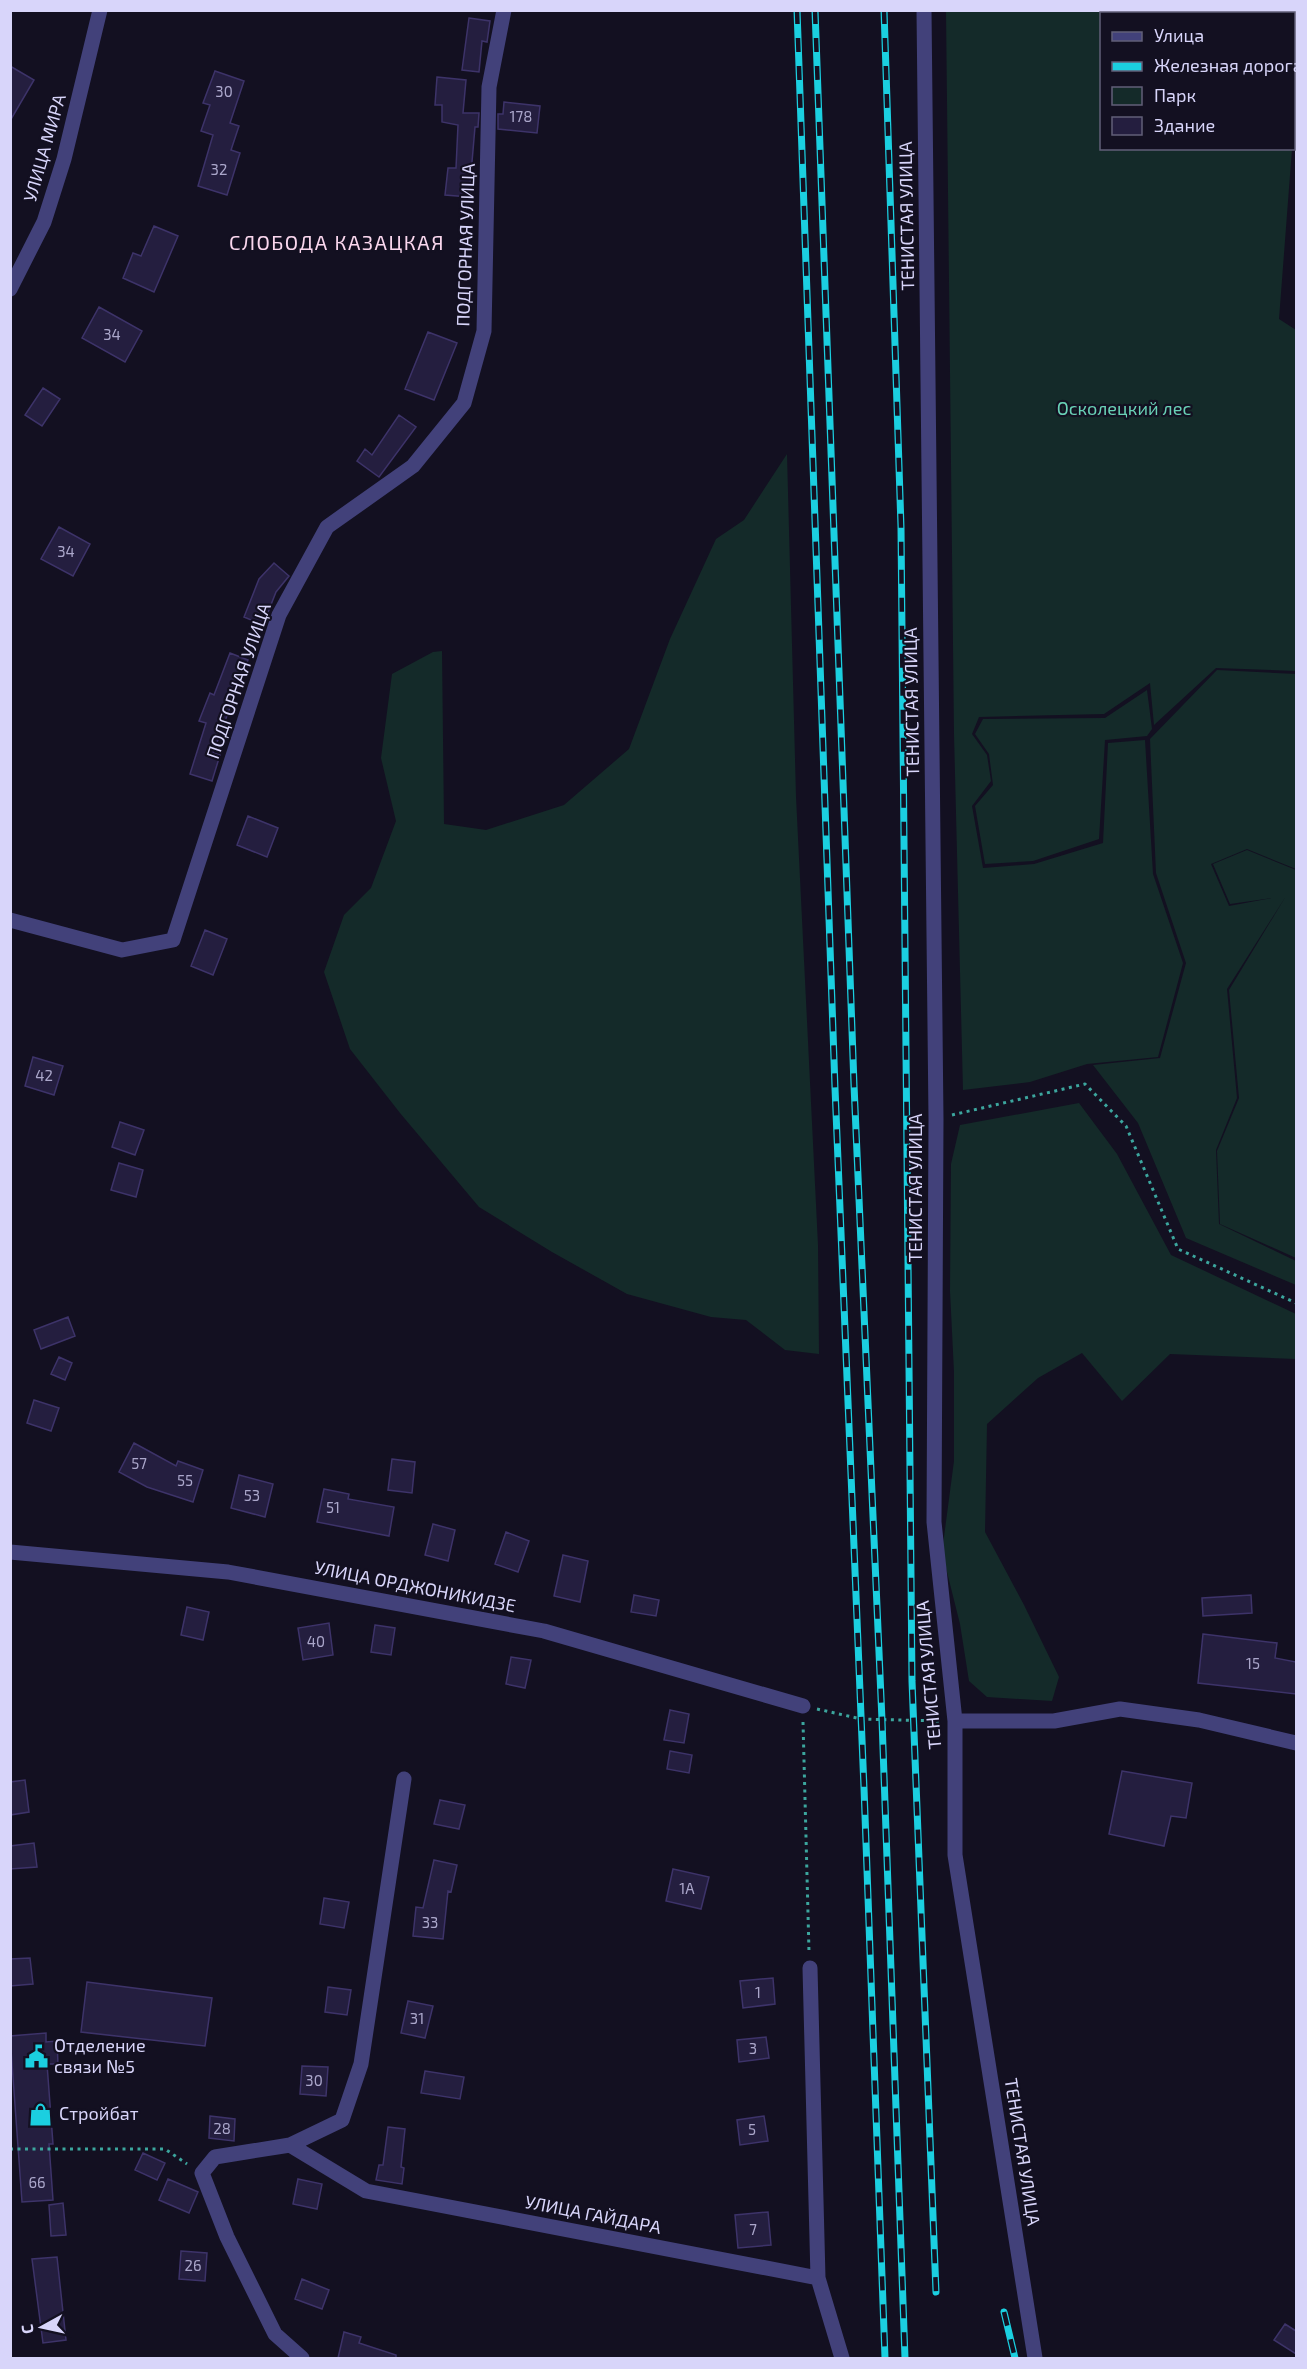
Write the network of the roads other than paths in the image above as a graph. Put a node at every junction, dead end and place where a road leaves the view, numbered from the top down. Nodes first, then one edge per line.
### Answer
1 (100, 10) edge
2 (504, 10) edge
3 (924, 10) edge
4 (10, 289) edge
5 (10, 920) edge
6 (10, 1552) edge
7 (803, 1706) road end
8 (956, 1721) junction
9 (1296, 1743) edge
10 (404, 1779) dead end
11 (810, 1968) road end
12 (290, 2145) junction
13 (818, 2278) junction
14 (302, 2358) edge
15 (842, 2358) edge
16 (1035, 2358) edge

1 - 4 street, УЛИЦА МИРА
2 - 5 street, ПОДГОРНАЯ УЛИЦА
3 - 8 street, ТЕНИСТАЯ УЛИЦА
6 - 7 street, УЛИЦА ОРДЖОНИКИДЗЕ
8 - 9 street
8 - 16 street, ТЕНИСТАЯ УЛИЦА
10 - 12 street
11 - 13 street
12 - 13 street, УЛИЦА ГАЙДАРА
12 - 14 street
13 - 15 street

